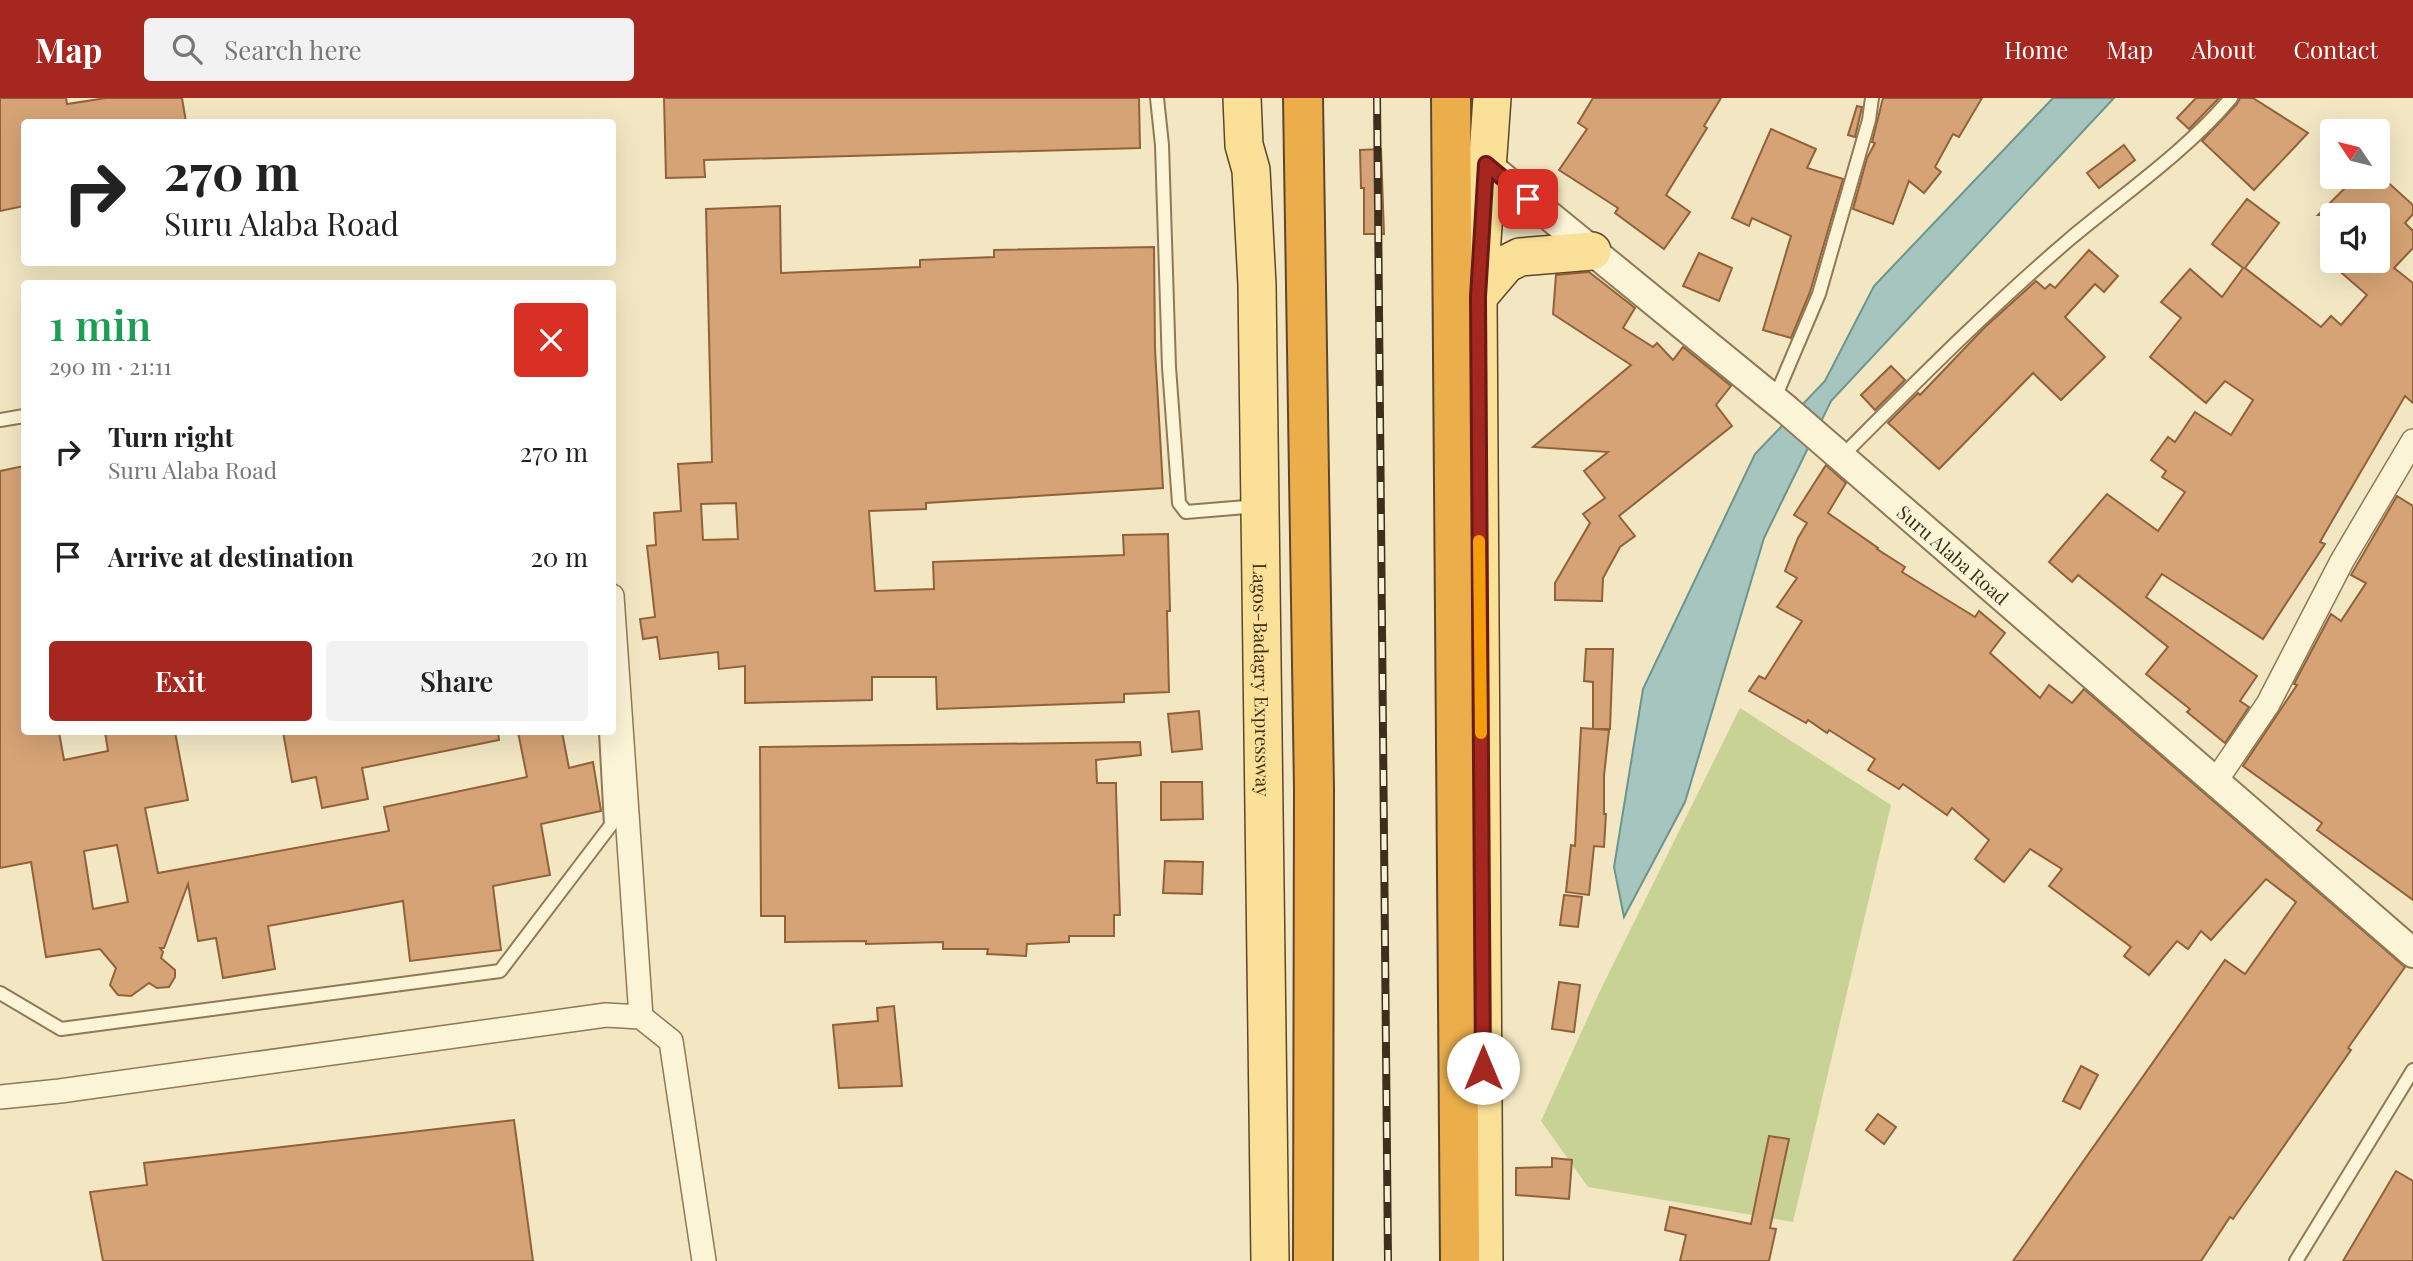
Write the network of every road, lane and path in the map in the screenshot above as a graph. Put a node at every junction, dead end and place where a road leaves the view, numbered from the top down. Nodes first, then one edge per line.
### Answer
1 (1157, 98) edge
2 (1242, 98) edge
3 (1303, 98) edge
4 (1451, 98) edge
5 (1492, 98) edge
6 (1872, 98) edge
7 (2231, 98) edge
8 (1486, 164) junction
9 (1592, 251) junction
10 (1478, 297) junction
11 (1780, 405) junction
12 (21, 416) edge
13 (0, 420) edge
14 (2413, 441) edge
15 (1831, 450) junction
16 (1260, 506) junction
17 (616, 654) edge
18 (606, 735) edge
19 (2215, 782) junction
20 (2413, 953) edge
21 (0, 993) edge
22 (641, 1017) junction
23 (2413, 1070) edge
24 (0, 1097) edge
25 (704, 1261) edge
26 (1270, 1261) edge
27 (1313, 1261) edge
28 (1461, 1261) edge
29 (1484, 1261) edge
30 (2296, 1261) edge

1 - 16 lane
2 - 16 main road, Lagos-Badagry Expressway
3 - 27 highway
4 - 28 highway
5 - 8 main road
6 - 11 lane
7 - 15 lane
8 - 9 street, Suru Alaba Road
8 - 10 main road
9 - 10 main road
9 - 11 street, Suru Alaba Road
10 - 29 main road
11 - 15 street, Suru Alaba Road
12 - 13 lane
14 - 19 street
15 - 19 street, Suru Alaba Road
16 - 26 main road, Lagos-Badagry Expressway
17 - 22 street
18 - 21 lane
19 - 20 street, Suru Alaba Road
22 - 24 street
22 - 25 street
23 - 30 lane

